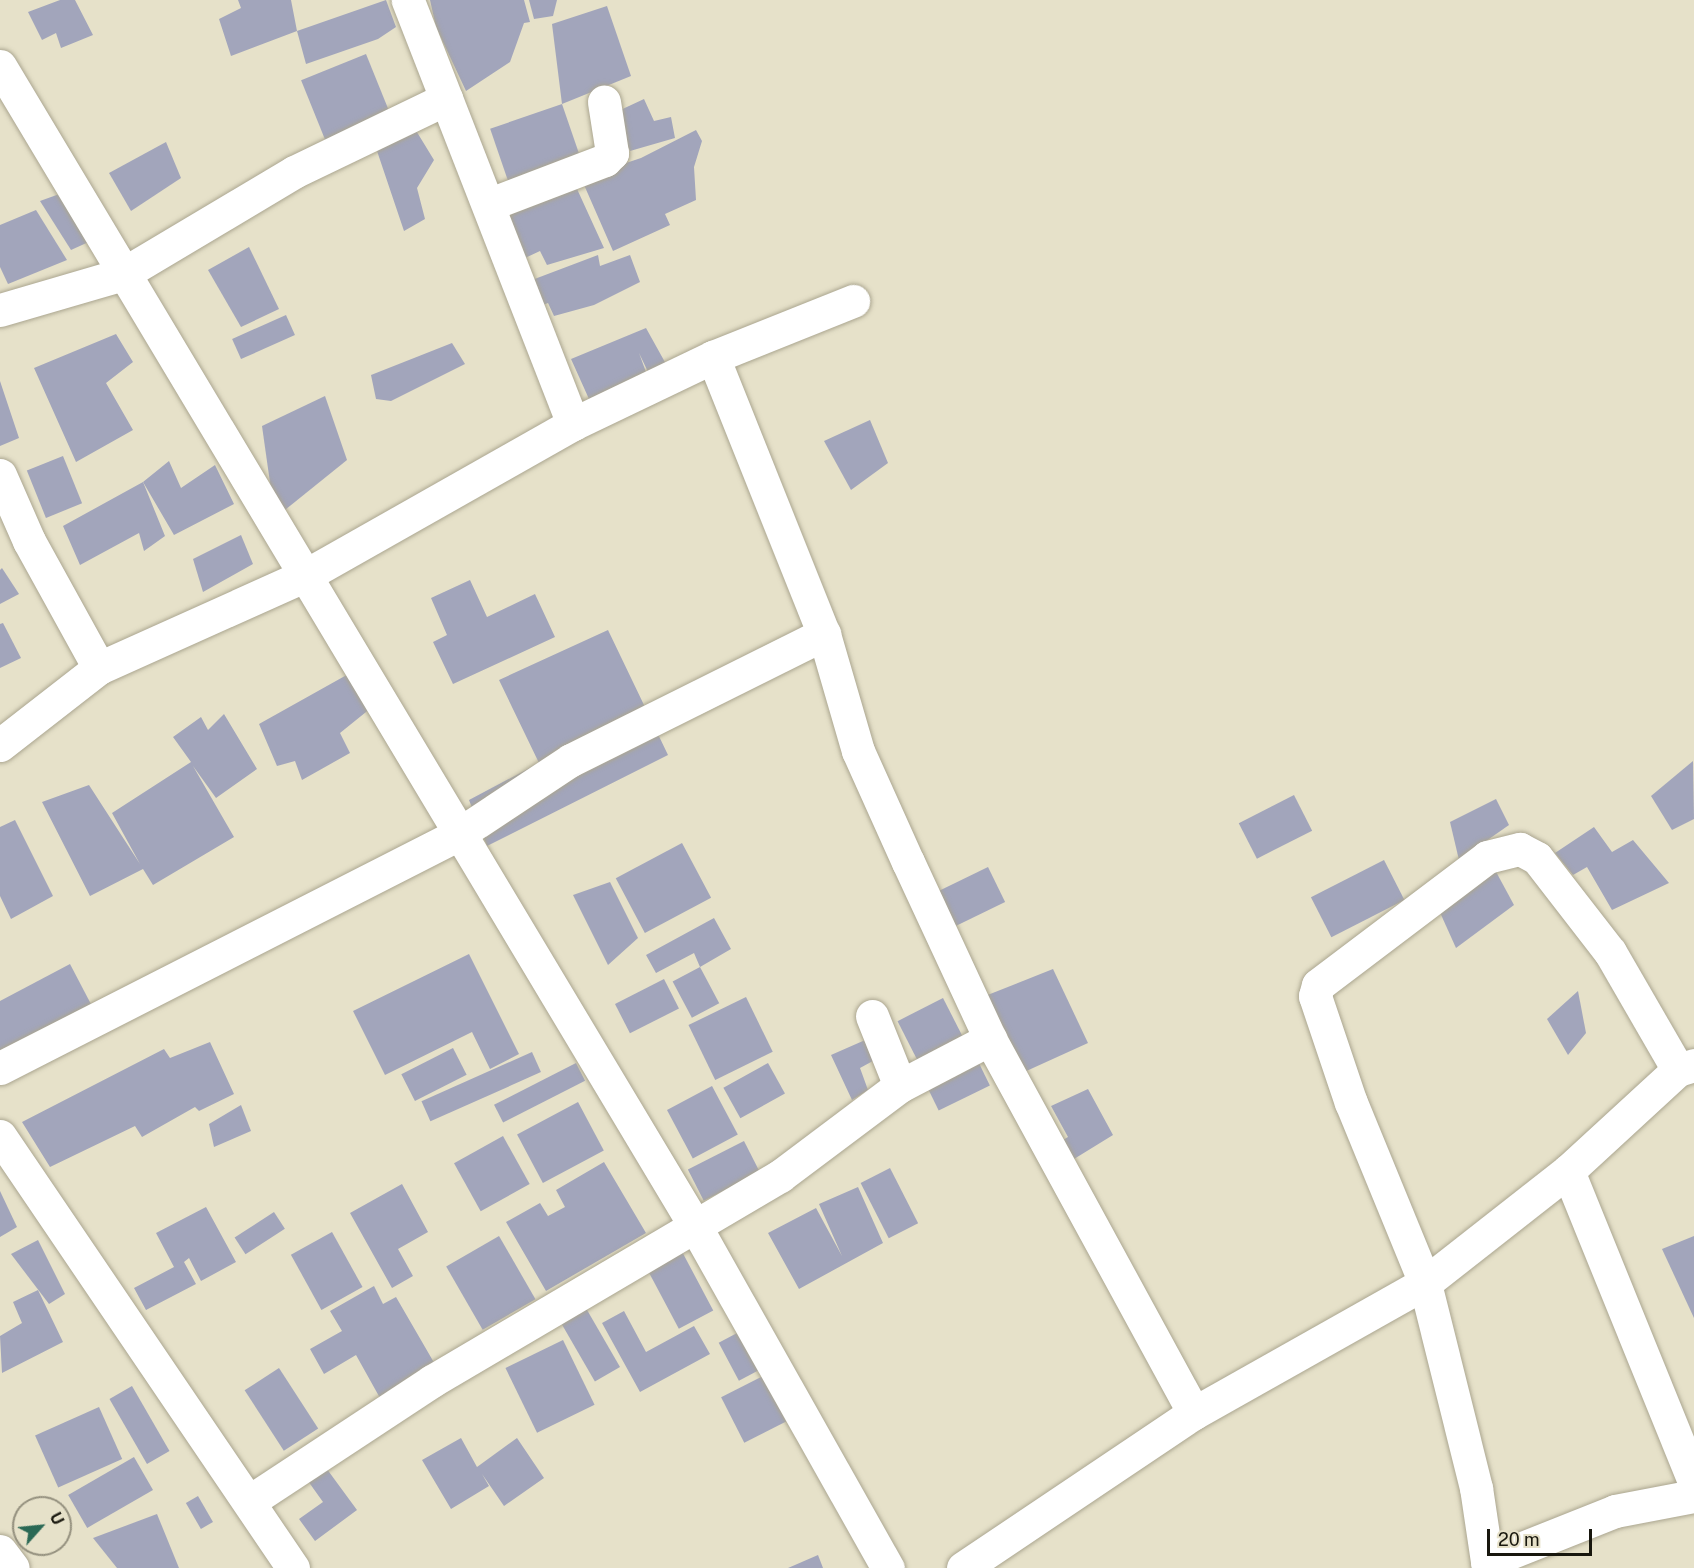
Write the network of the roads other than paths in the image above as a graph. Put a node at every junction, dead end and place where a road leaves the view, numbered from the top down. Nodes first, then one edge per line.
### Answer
1 (408, 0) edge
2 (0, 66) edge
3 (446, 99) junction
4 (604, 102) dead end
5 (490, 204) junction
6 (123, 274) junction
7 (853, 302) dead end
8 (0, 310) edge
9 (713, 357) junction
10 (573, 424) junction
11 (0, 475) edge
12 (308, 574) junction
13 (824, 634) junction
14 (99, 668) junction
15 (0, 745) edge
16 (459, 834) junction
17 (872, 1016) dead end
18 (990, 1039) junction
19 (0, 1068) edge
20 (1686, 1068) edge
21 (900, 1086) junction
22 (0, 1136) edge
23 (1568, 1171) junction
24 (694, 1224) junction
25 (1425, 1284) junction
26 (1194, 1413) junction
27 (1694, 1481) edge
28 (1694, 1496) edge
29 (250, 1501) junction
30 (0, 1551) edge
31 (1488, 1565) edge
32 (12, 1568) edge
33 (293, 1568) edge
34 (888, 1568) edge
35 (963, 1568) edge

1 - 3 street
2 - 6 street
3 - 5 street
3 - 6 street
4 - 5 street
5 - 10 street
6 - 8 street
6 - 12 street
7 - 9 street
9 - 10 street
9 - 13 street
10 - 12 street
11 - 14 street
12 - 14 street
12 - 16 street
13 - 16 street
13 - 18 street
14 - 15 street
16 - 19 street
16 - 24 street
17 - 21 street
18 - 21 street
18 - 26 street
20 - 23 street
20 - 25 street
21 - 24 street
22 - 29 street
23 - 25 street
23 - 27 street
24 - 29 street
24 - 34 street
25 - 26 street
25 - 31 street
26 - 35 street
28 - 31 street
29 - 33 street
30 - 32 street

